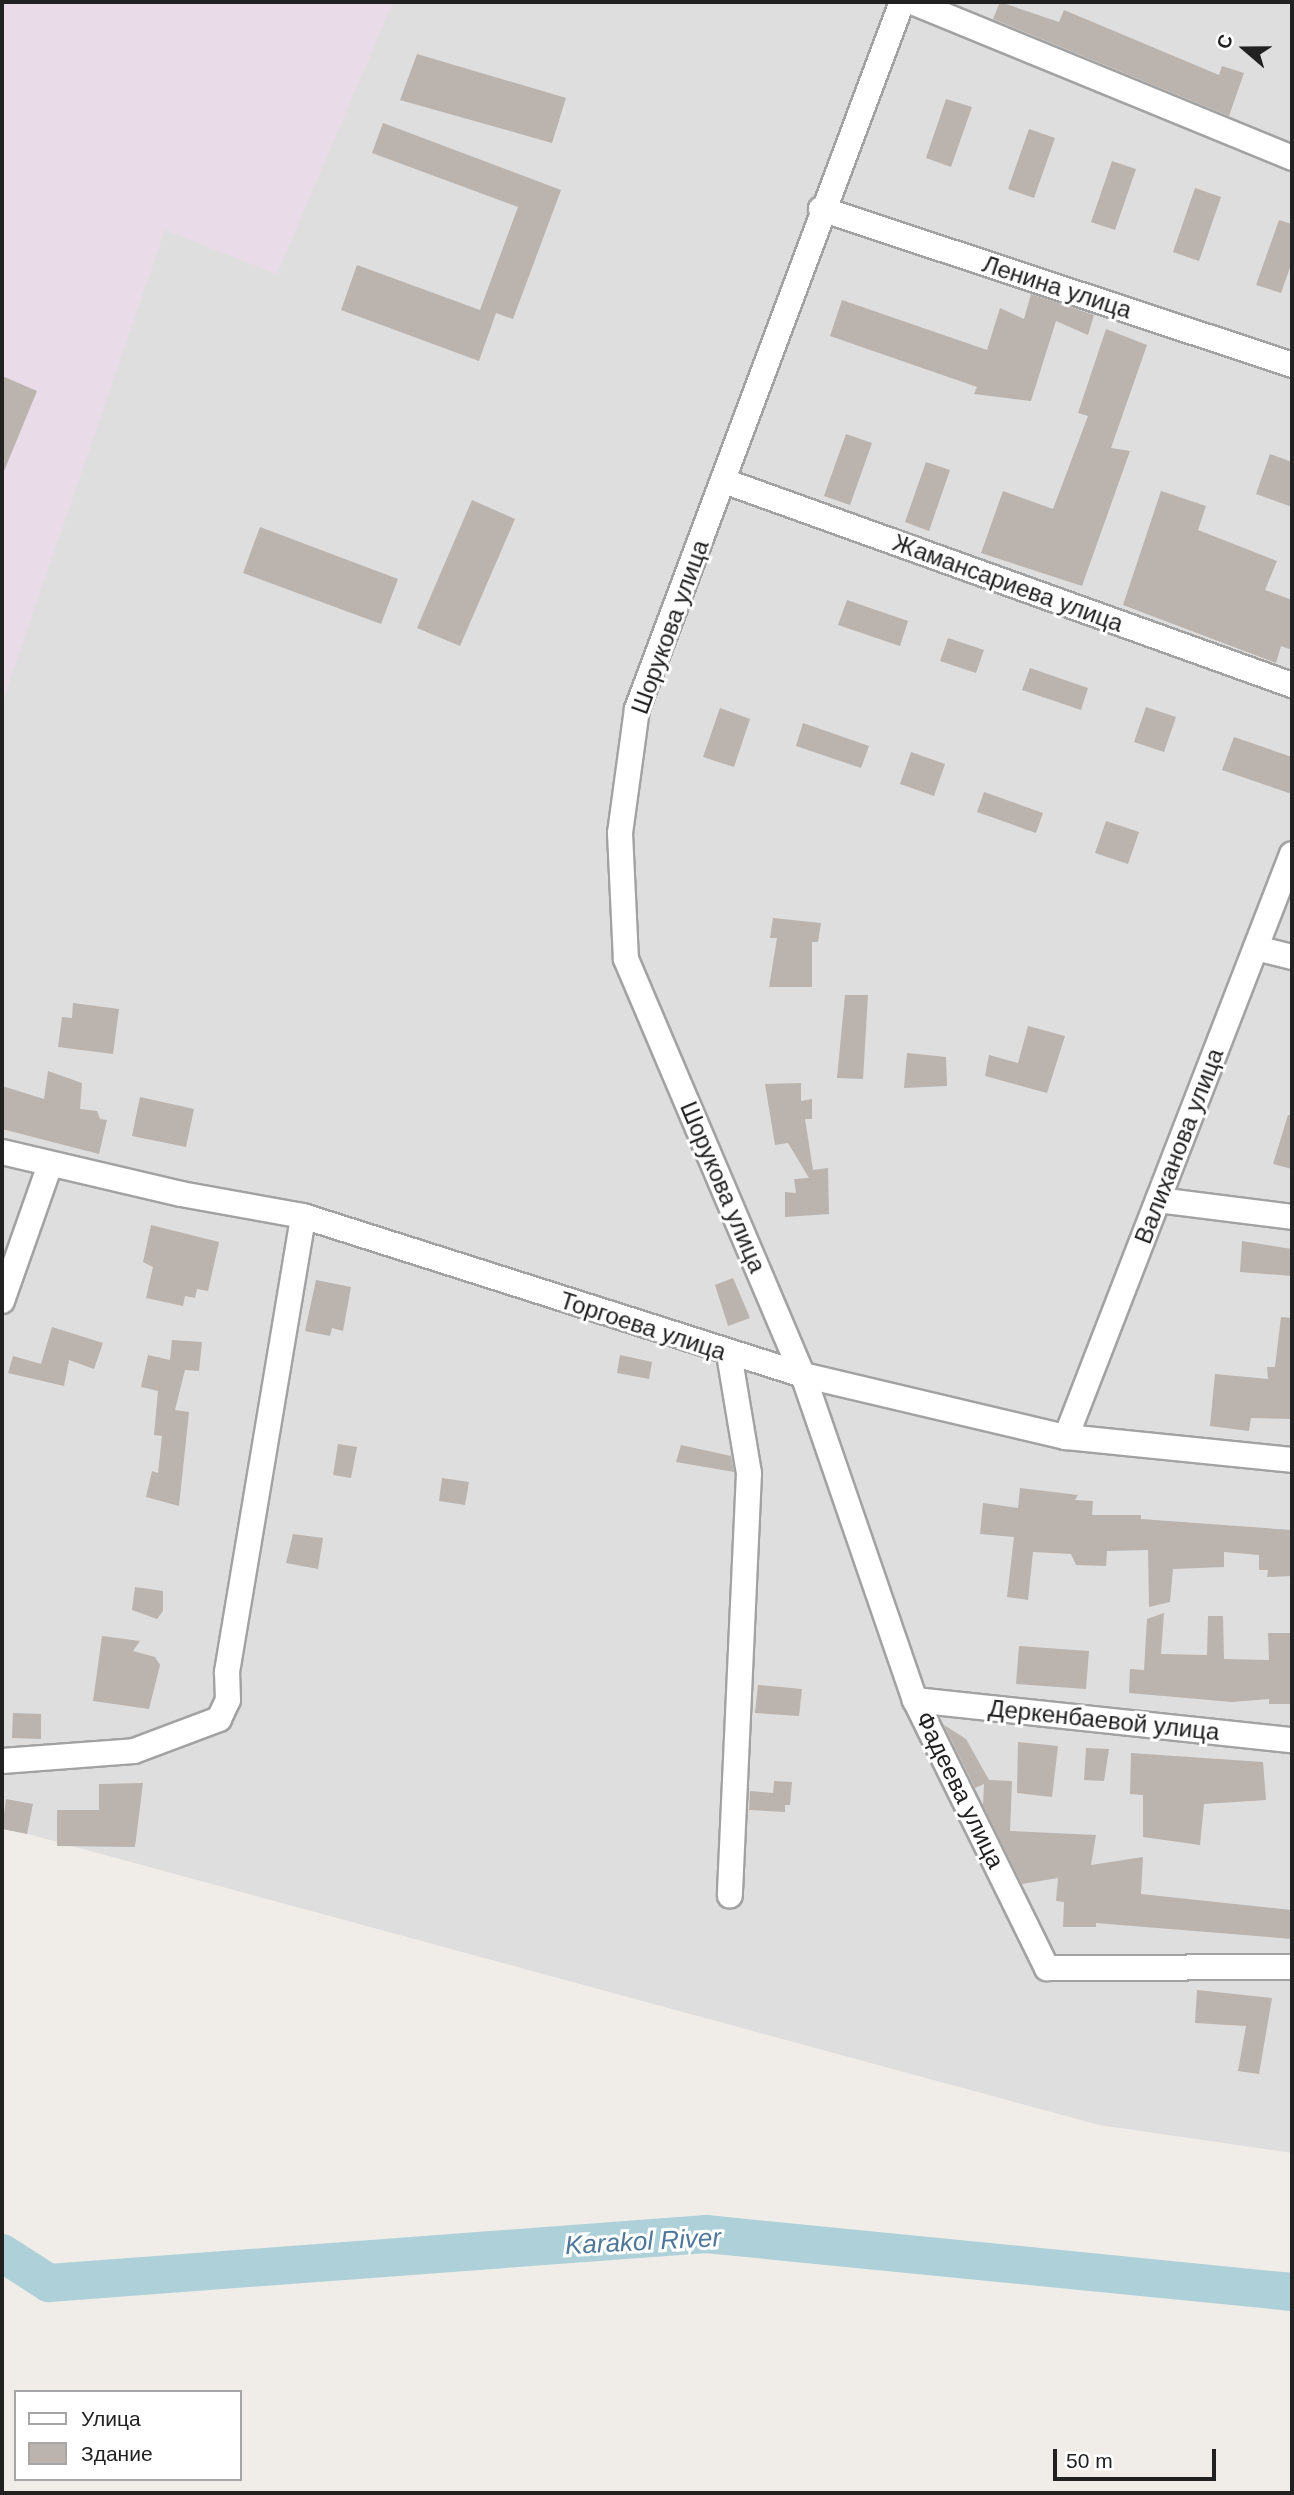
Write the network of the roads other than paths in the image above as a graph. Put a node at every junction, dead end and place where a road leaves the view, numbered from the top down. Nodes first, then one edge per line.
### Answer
1 (902, 2) edge
2 (912, 2) edge
3 (1292, 158) edge
4 (821, 209) junction
5 (1292, 365) edge
6 (724, 481) junction
7 (1292, 685) edge
8 (1292, 854) edge
9 (1256, 948) junction
10 (1292, 957) edge
11 (2, 1152) edge
12 (50, 1164) junction
13 (1158, 1200) junction
14 (303, 1216) junction
15 (1292, 1217) edge
16 (2, 1301) edge
17 (729, 1354) junction
18 (803, 1376) junction
19 (1066, 1437) junction
20 (1292, 1460) edge
21 (915, 1700) junction
22 (1292, 1740) edge
23 (2, 1761) edge
24 (730, 1896) dead end
25 (1292, 1968) edge

1 - 4 street, Шорукова улица
2 - 3 street
4 - 5 street, Ленина улица
4 - 6 street, Шорукова улица
6 - 7 street, Жамансариева улица
6 - 18 street, Шорукова улица
8 - 9 street, Валиханова улица
9 - 10 street
9 - 13 street, Валиханова улица
11 - 12 street, Торгоева улица
12 - 14 street, Торгоева улица
12 - 16 street
13 - 15 street
13 - 19 street, Валиханова улица
14 - 17 street, Торгоева улица
14 - 23 street
17 - 18 street, Торгоева улица
17 - 24 street
18 - 19 street, Торгоева улица
18 - 21 street, Фадеева улица
19 - 20 street, Торгоева улица
21 - 22 street, Деркенбаевой улица
21 - 25 street, Фадеева улица

